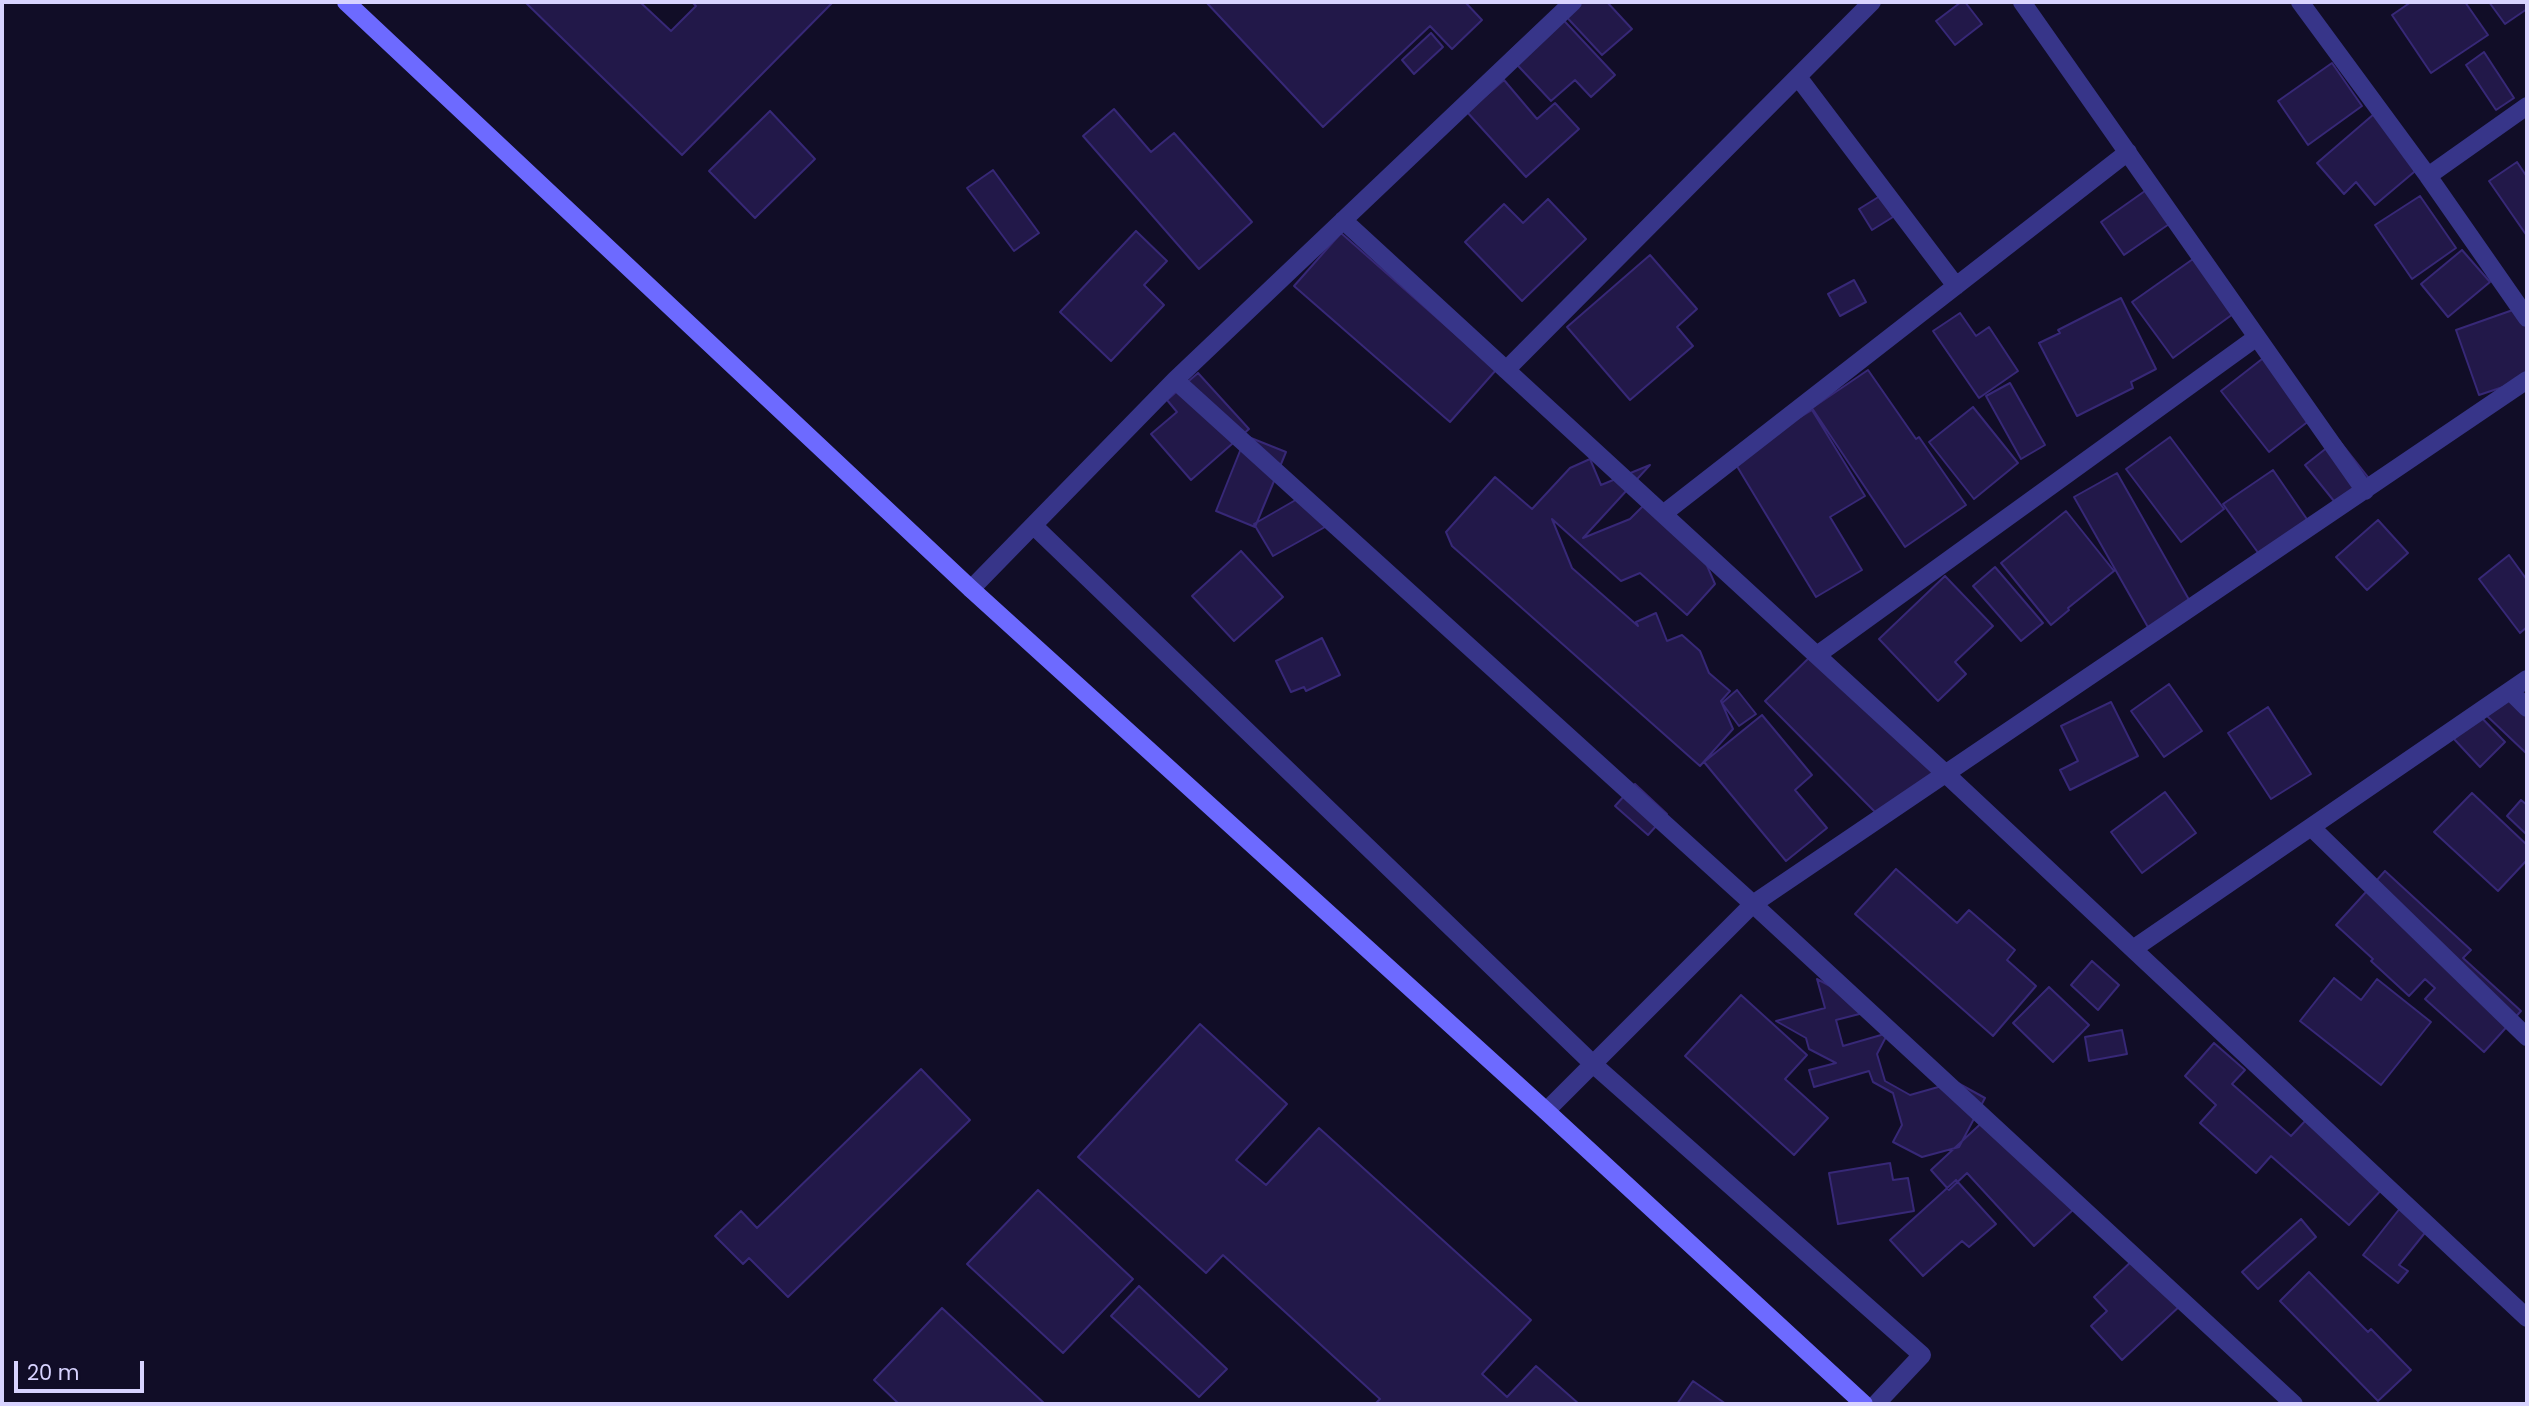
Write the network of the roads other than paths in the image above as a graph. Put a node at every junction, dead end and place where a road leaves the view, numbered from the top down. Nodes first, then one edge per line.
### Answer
1 (346, 2) edge
2 (1573, 2) edge
3 (1872, 2) edge
4 (2022, 2) edge
5 (2300, 2) edge
6 (1797, 77) junction
7 (2527, 106) edge
8 (2128, 152) junction
9 (2428, 176) junction
10 (1343, 220) junction
11 (1956, 286) junction
12 (2527, 317) edge
13 (2257, 337) junction
14 (1506, 370) junction
15 (1175, 380) junction
16 (2527, 380) edge
17 (2365, 491) junction
18 (1663, 514) junction
19 (1034, 526) junction
20 (971, 589) junction
21 (1817, 655) junction
22 (2527, 679) edge
23 (2510, 691) junction
24 (2527, 708) edge
25 (1947, 775) junction
26 (2311, 827) junction
27 (1753, 904) junction
28 (2133, 949) junction
29 (2527, 1037) edge
30 (1593, 1064) junction
31 (1546, 1111) junction
32 (2527, 1318) edge
33 (1864, 1404) edge
34 (1875, 1404) edge
35 (2294, 1404) edge

1 - 20 main road
2 - 10 street
3 - 6 street
4 - 8 street
5 - 9 street
6 - 11 street
6 - 14 street
7 - 9 street
8 - 11 street
8 - 13 street
9 - 12 street
10 - 14 street
10 - 15 street
11 - 18 street
13 - 17 street
13 - 21 street
14 - 18 street
15 - 19 street
15 - 27 street
16 - 17 street
17 - 25 street
18 - 21 street
19 - 20 street
19 - 30 street
20 - 31 main road
21 - 25 street
22 - 23 street
23 - 24 street
23 - 26 street
25 - 27 street
25 - 28 street
26 - 28 street
26 - 29 street
27 - 30 street
27 - 35 street
28 - 32 street
30 - 31 street
30 - 34 street
31 - 33 main road

